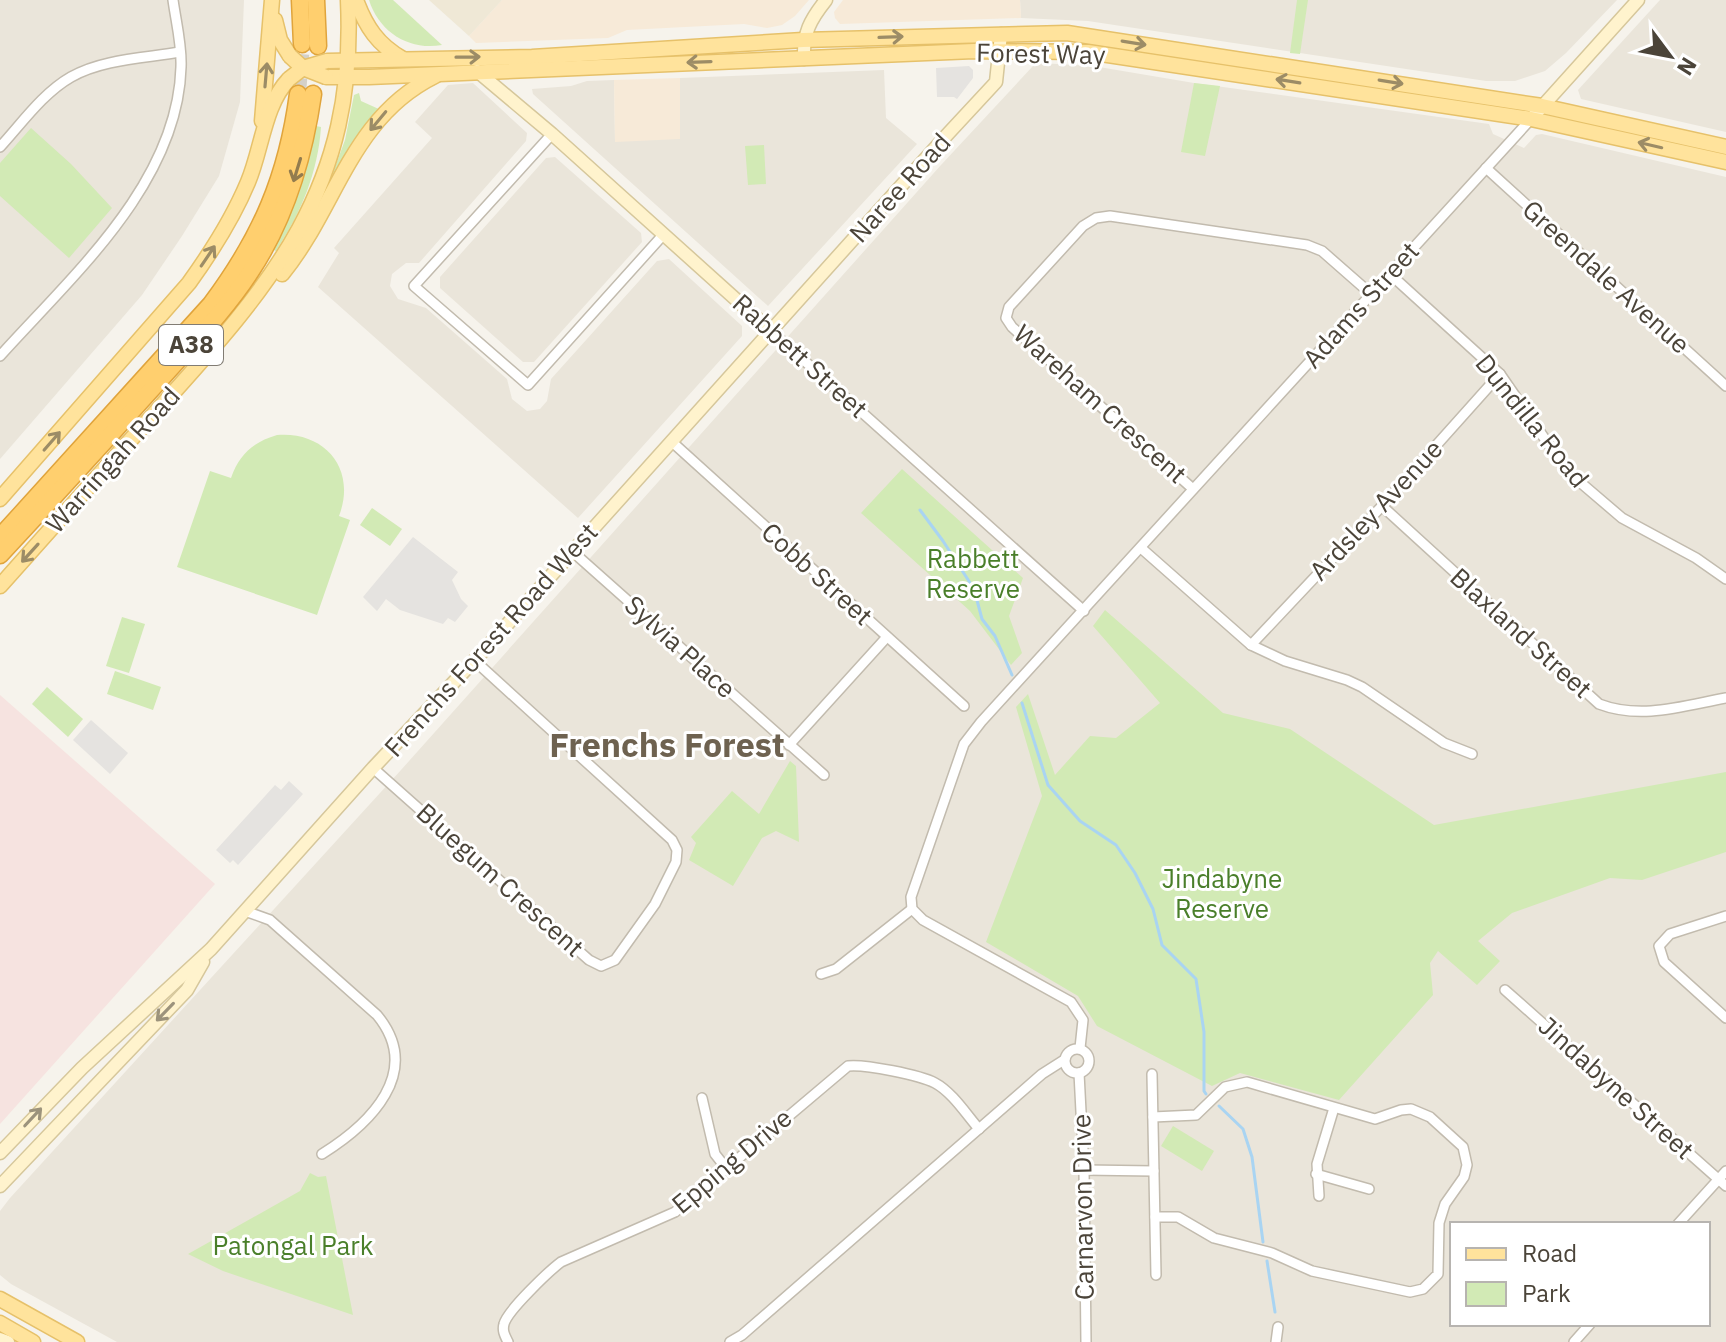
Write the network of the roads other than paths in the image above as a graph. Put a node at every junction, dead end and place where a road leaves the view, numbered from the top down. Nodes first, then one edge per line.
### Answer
1 (173, 0) edge
2 (273, 0) edge
3 (300, 0) edge
4 (316, 0) edge
5 (348, 0) edge
6 (356, 0) edge
7 (826, 0) edge
8 (1638, 0) edge
9 (1001, 34) junction
10 (803, 40) junction
11 (303, 48) junction
12 (1001, 51) junction
13 (180, 52) junction
14 (403, 59) junction
15 (804, 59) junction
16 (349, 61) junction
17 (303, 68) junction
18 (326, 69) junction
19 (477, 71) junction
20 (439, 74) junction
21 (347, 78) junction
22 (1542, 106) junction
23 (1531, 119) junction
24 (552, 134) junction
25 (0, 147) edge
26 (1726, 147) edge
27 (259, 150) junction
28 (1726, 162) edge
29 (1486, 168) junction
30 (663, 235) junction
31 (1390, 274) junction
32 (1371, 294) junction
33 (232, 328) junction
34 (771, 331) junction
35 (0, 356) edge
36 (1500, 374) junction
37 (1726, 386) edge
38 (671, 441) junction
39 (1193, 489) junction
40 (0, 499) edge
41 (1382, 506) junction
42 (0, 537) edge
43 (1141, 548) junction
44 (573, 552) junction
45 (0, 555) edge
46 (1726, 579) edge
47 (0, 586) edge
48 (1084, 611) junction
49 (886, 638) junction
50 (1251, 645) junction
51 (475, 661) junction
52 (1726, 698) edge
53 (964, 706) dead end
54 (789, 745) junction
55 (1472, 754) dead end
56 (373, 768) junction
57 (824, 775) dead end
58 (912, 909) junction
59 (245, 911) junction
60 (1726, 916) edge
61 (211, 949) junction
62 (821, 974) dead end
63 (1505, 990) dead end
64 (1726, 1018) edge
65 (1080, 1048) junction
66 (1064, 1060) junction
67 (1079, 1073) junction
68 (1152, 1074) dead end
69 (702, 1098) dead end
70 (1334, 1108) junction
71 (1153, 1117) junction
72 (979, 1129) junction
73 (0, 1153) edge
74 (322, 1154) dead end
75 (726, 1168) junction
76 (1084, 1170) junction
77 (1154, 1171) junction
78 (1726, 1171) edge
79 (1316, 1174) junction
80 (1722, 1182) edge
81 (0, 1186) edge
82 (1369, 1189) dead end
83 (1319, 1196) dead end
84 (1155, 1217) junction
85 (1680, 1222) edge
86 (1156, 1275) dead end
87 (0, 1299) edge
88 (0, 1323) edge
89 (1588, 1326) edge
90 (1278, 1327) dead end
91 (0, 1339) edge
92 (8, 1342) edge
93 (33, 1342) edge
94 (77, 1342) edge
95 (508, 1342) edge
96 (730, 1342) edge
97 (1086, 1342) edge
98 (1276, 1342) edge
99 (1574, 1342) edge

1 - 13 street
2 - 11 main road
27 -> 2 main road, A38
3 - 11 highway
4 - 11 highway
5 - 16 main road, Warringah Road / A38
6 - 14 main road
7 - 10 main road
8 - 22 main road, Adams Street
10 -> 9 main road, Forest Way
9 - 12 main road, Naree Road
9 -> 22 main road, Forest Way
14 -> 10 main road, Forest Way
10 - 15 main road
11 - 17 main road, bridge
12 - 15 main road, Forest Way
23 -> 12 main road, Forest Way
12 - 34 main road, Naree Road
13 - 25 street
13 - 35 street
14 - 16 main road, Forest Way
15 -> 19 main road, Forest Way
16 - 18 main road
16 - 21 main road, Warringah Road / A38
17 - 18 main road, bridge
17 - 27 main road, bridge
18 - 21 main road
19 - 20 main road, Forest Way
19 - 24 main road, Rabbett Street
20 - 21 main road, Forest Way
20 -> 33 main road
21 - 33 main road, Warringah Road / A38
22 - 23 main road, Adams Street
22 - 26 main road, Forest Way
28 -> 23 main road, Forest Way
23 - 29 street, Adams Street
24 - 30 main road, Rabbett Street
24 - 30 street
40 -> 27 main road, A38
29 - 31 street, Adams Street
29 - 37 street, Greendale Avenue
30 - 34 main road, Rabbett Street
31 - 32 street, Adams Street
31 - 36 street, Dundilla Road
32 - 39 street, Adams Street
32 - 39 street, Wareham Crescent
33 -> 47 main road, Warringah Road / A38
34 - 38 main road, Frenchs Forest Road West
34 - 48 street, Rabbett Street
36 - 41 street, Ardsley Avenue
36 - 46 street, Dundilla Road
38 - 44 main road, Frenchs Forest Road West
38 - 49 street, Cobb Street
39 - 43 street, Adams Street
41 - 50 street, Ardsley Avenue
41 - 52 street, Blaxland Street
42 -> 45 highway, Warringah Road / A38
43 - 48 street, Adams Street
43 - 50 street
44 - 51 main road, Frenchs Forest Road West
44 - 54 street, Sylvia Place
48 - 58 street
49 - 53 street, Cobb Street
49 - 54 street
50 - 55 street
51 - 56 main road, Frenchs Forest Road West
51 - 56 street, Bluegum Crescent
54 - 57 street, Sylvia Place
56 - 59 main road, Frenchs Forest Road West
58 - 62 street
58 - 65 street
59 - 61 main road, Frenchs Forest Road West
59 - 74 street
60 - 64 street
73 -> 61 main road, Frenchs Forest Road West
61 -> 81 main road, Frenchs Forest Road West
63 - 80 street, Jindabyne Street
65 - 66 street
65 - 67 street
66 - 67 street
66 - 72 street
67 - 76 street, Carnarvon Drive
68 - 71 street
69 - 75 street
70 - 71 street
70 - 79 street
70 - 84 street
71 - 77 street
72 - 75 street, Epping Drive
72 - 96 street
75 - 95 street, Epping Drive
76 - 77 street
76 - 97 street, Carnarvon Drive
77 - 84 street
78 - 80 street
79 - 82 street
79 - 83 street
80 - 85 street
84 - 86 street
87 - 94 main road
88 - 93 main road
89 - 99 street
90 - 98 street
91 - 92 main road

